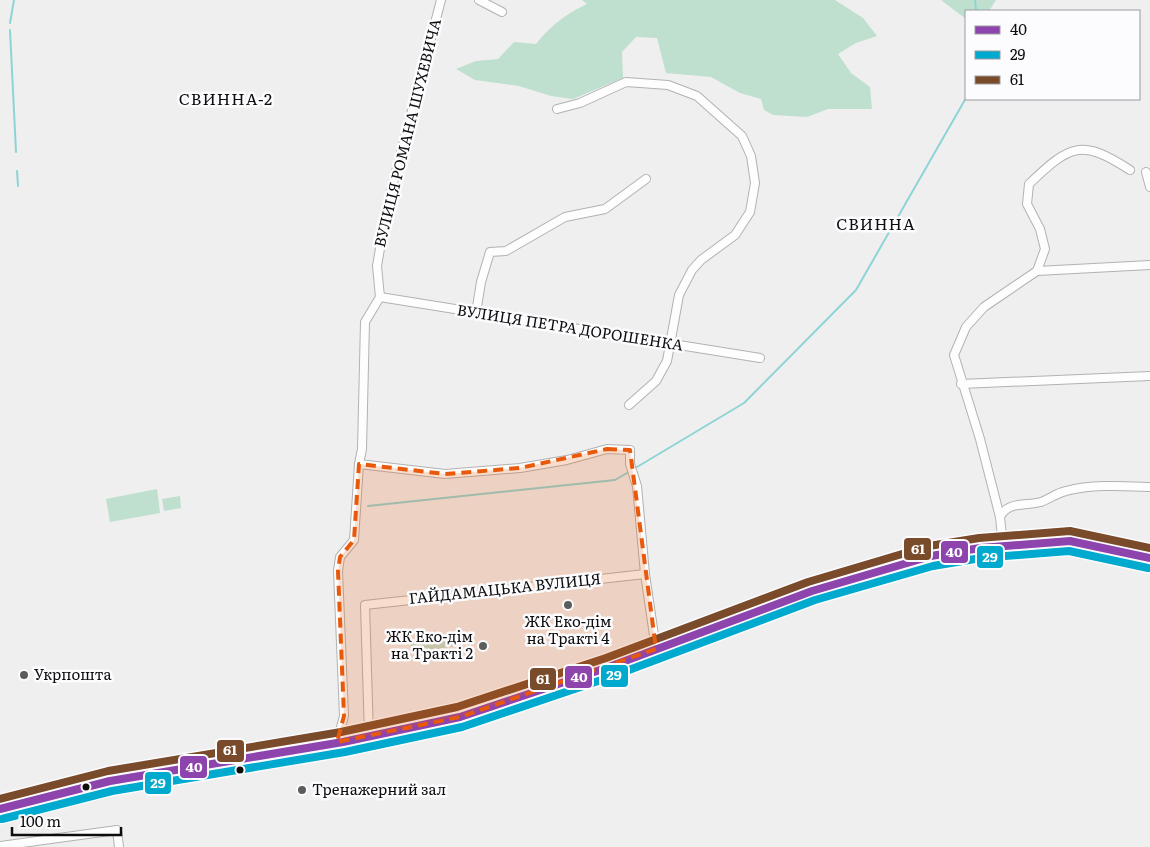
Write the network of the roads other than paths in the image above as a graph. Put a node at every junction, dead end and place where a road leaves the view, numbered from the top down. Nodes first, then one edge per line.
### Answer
1 (441, 0) edge
2 (479, 0) edge
3 (502, 12) dead end
4 (557, 109) dead end
5 (1130, 170) dead end
6 (1146, 172) dead end
7 (646, 179) dead end
8 (1150, 187) edge
9 (1149, 262) edge
10 (1037, 271) junction
11 (380, 297) junction
12 (476, 313) junction
13 (671, 344) junction
14 (760, 358) dead end
15 (1150, 376) edge
16 (961, 384) junction
17 (629, 405) dead end
18 (359, 464) junction
19 (1150, 487) edge
20 (1000, 517) junction
21 (1003, 546) junction
22 (1150, 558) edge
23 (645, 574) junction
24 (656, 649) junction
25 (369, 736) junction
26 (340, 742) junction
27 (0, 809) edge
28 (0, 846) edge
29 (119, 847) edge

1 - 11 street, ВУЛИЦЯ РОМАНА ШУХЕВИЧА
2 - 3 street
4 - 13 street
5 - 10 street
6 - 8 street
7 - 12 street
9 - 10 street
10 - 16 street
11 - 12 street, ВУЛИЦЯ ПЕТРА ДОРОШЕНКА
11 - 18 street
12 - 13 street, ВУЛИЦЯ ПЕТРА ДОРОШЕНКА
13 - 14 street, ВУЛИЦЯ ПЕТРА ДОРОШЕНКА
13 - 17 street
15 - 16 street
16 - 20 street
18 - 23 street
18 - 26 street
19 - 20 street
20 - 21 street
21 - 22 main road
21 - 24 main road
23 - 24 street
23 - 25 street, ГАЙДАМАЦЬКА ВУЛИЦЯ
24 - 25 main road
25 - 26 main road
26 - 27 main road
28 - 29 street

